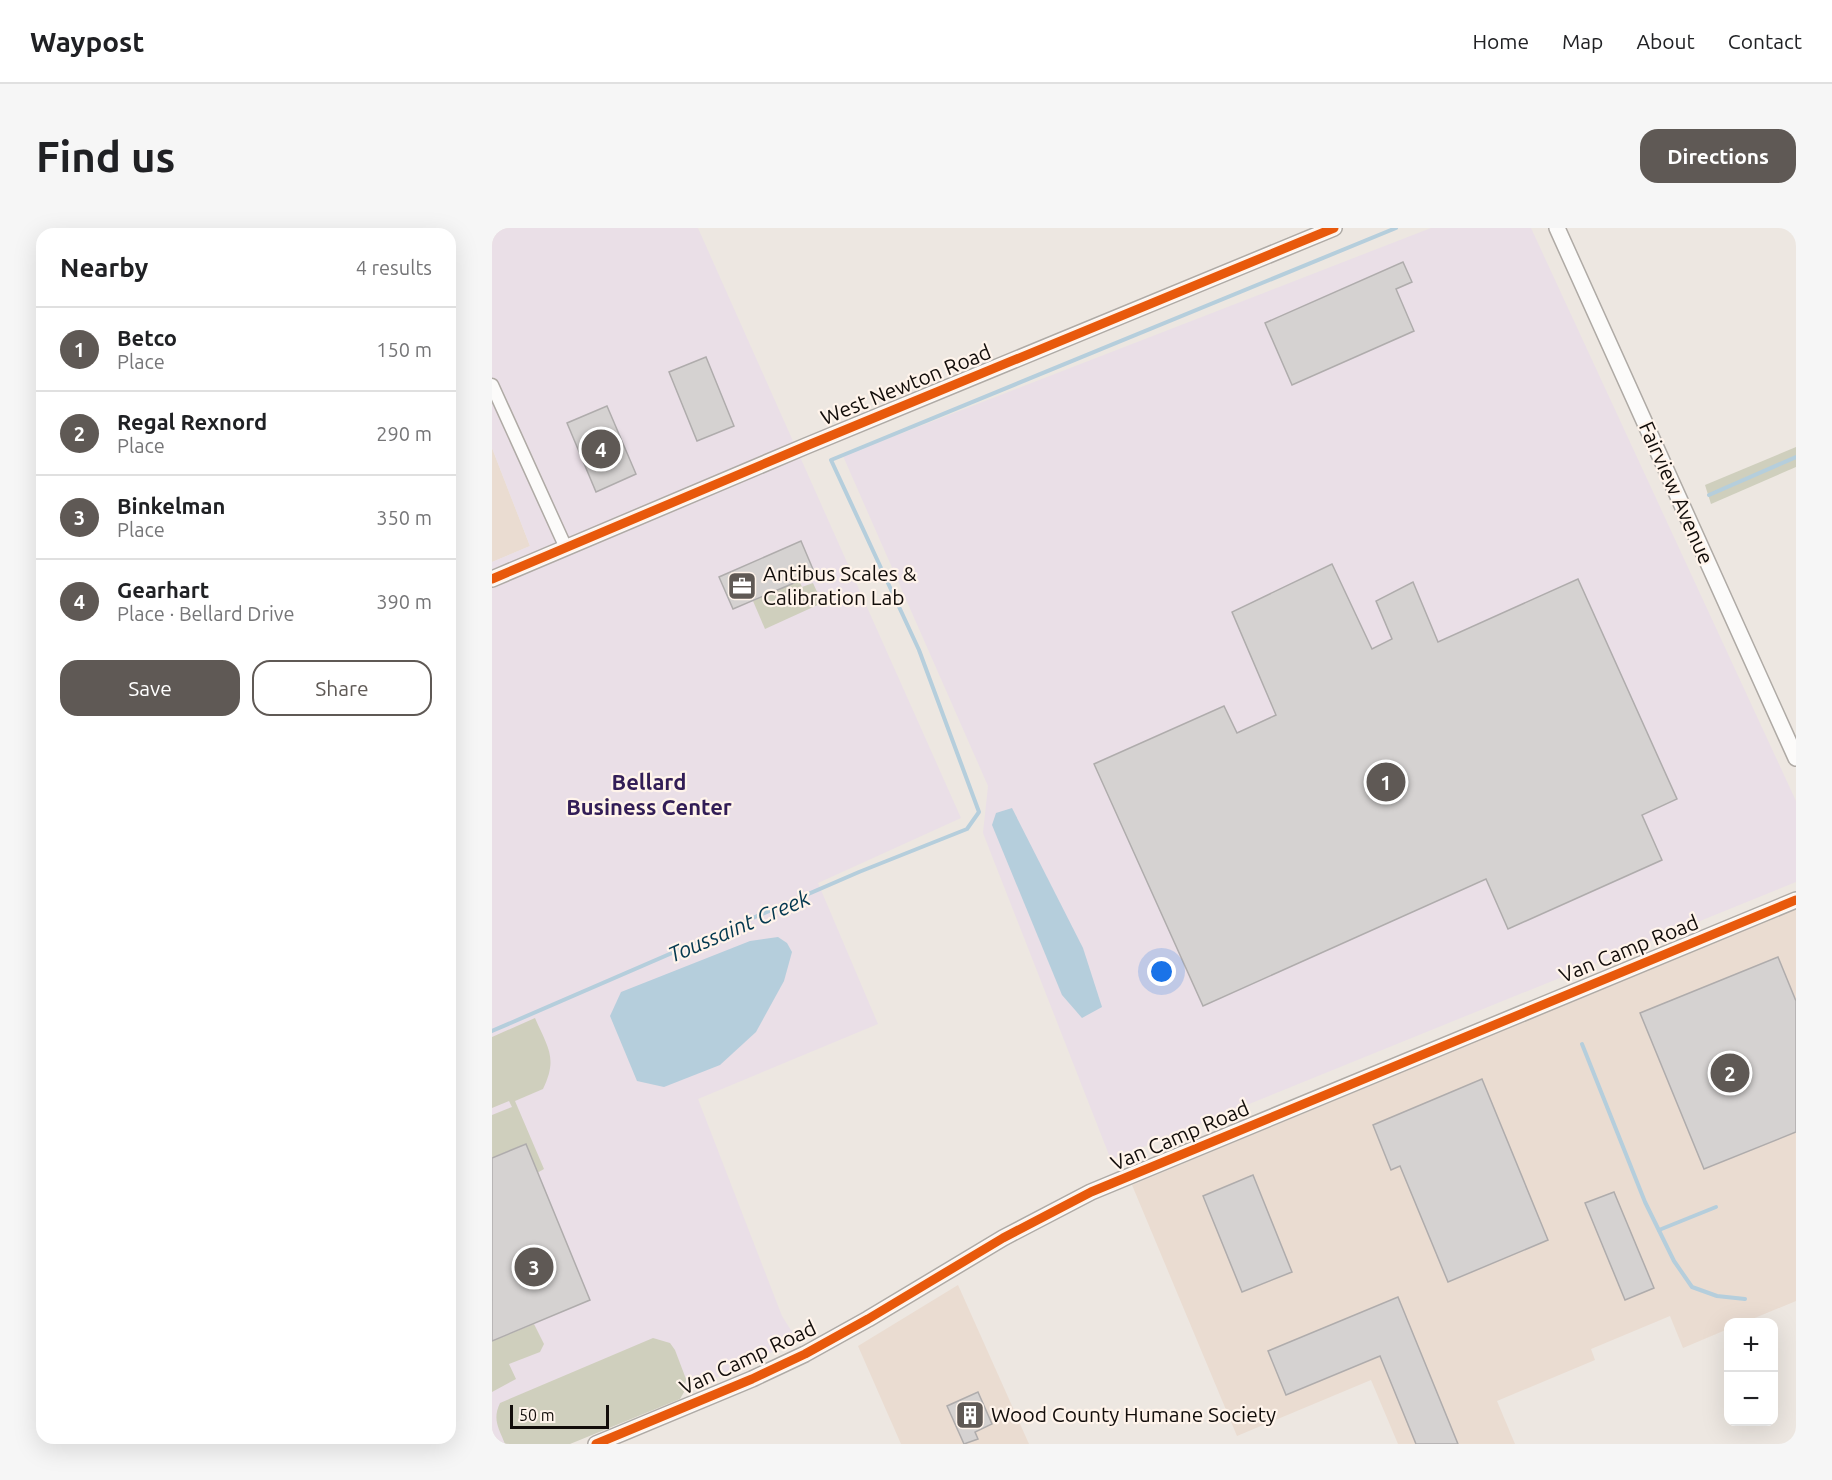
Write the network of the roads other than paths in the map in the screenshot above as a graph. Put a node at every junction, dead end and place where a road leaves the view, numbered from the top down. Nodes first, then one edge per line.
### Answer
1 (1334, 228) edge
2 (1557, 228) edge
3 (492, 385) edge
4 (566, 548) junction
5 (492, 579) edge
6 (1796, 758) edge
7 (1796, 900) edge
8 (596, 1444) edge

1 - 4 street, West Newton Road
2 - 6 street, Fairview Avenue
3 - 4 street
4 - 5 street, West Newton Road
7 - 8 street, Van Camp Road

